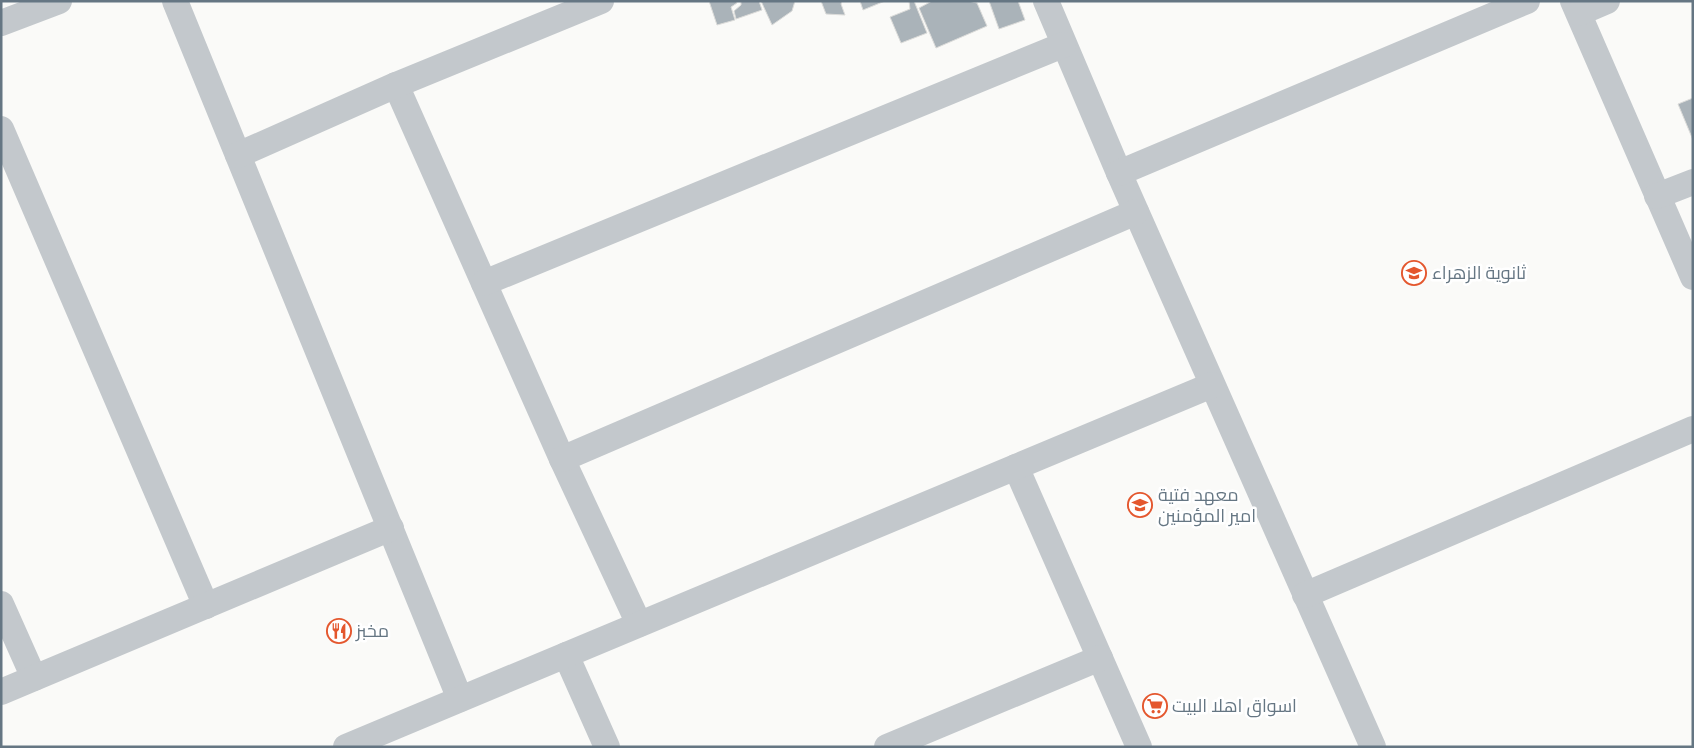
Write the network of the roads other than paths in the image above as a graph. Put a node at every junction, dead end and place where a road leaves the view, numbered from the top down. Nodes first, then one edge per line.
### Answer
1 (59, 1) edge
2 (175, 1) edge
3 (601, 1) edge
4 (1046, 1) edge
5 (1527, 1) edge
6 (1607, 1) edge
7 (1576, 7) edge
8 (1, 23) edge
9 (1063, 45) junction
10 (396, 85) junction
11 (1, 129) edge
12 (238, 155) junction
13 (1119, 173) junction
14 (1693, 182) edge
15 (1658, 196) junction
16 (1136, 212) junction
17 (1693, 277) edge
18 (484, 283) junction
19 (1212, 384) junction
20 (1693, 429) edge
21 (562, 459) junction
22 (1016, 467) junction
23 (391, 528) junction
24 (1305, 595) junction
25 (1, 604) edge
26 (206, 606) junction
27 (638, 624) junction
28 (566, 655) junction
29 (1100, 658) junction
30 (34, 678) junction
31 (1, 692) edge
32 (460, 699) junction
33 (346, 747) edge
34 (607, 747) edge
35 (887, 747) edge
36 (1139, 747) edge
37 (1373, 747) edge

1 - 8 street
2 - 12 street
3 - 10 street
4 - 9 street
5 - 13 street
6 - 7 street
7 - 15 street
9 - 13 street
9 - 18 street
10 - 12 street
10 - 18 street
11 - 26 street
12 - 23 street
13 - 16 street
14 - 15 street
15 - 17 street
16 - 19 street
16 - 21 street
18 - 21 street
19 - 22 street
19 - 24 street
20 - 24 street
21 - 27 street
22 - 27 street
22 - 29 street
23 - 26 street
23 - 32 street
24 - 37 street
25 - 30 street
26 - 30 street
27 - 28 street
28 - 32 street
28 - 34 street
29 - 35 street
29 - 36 street
30 - 31 street
32 - 33 street

